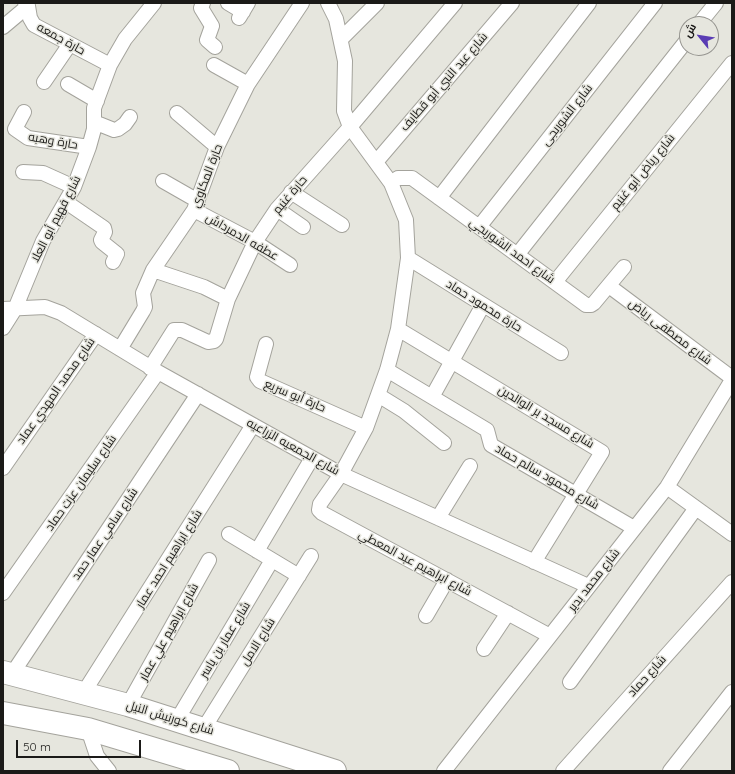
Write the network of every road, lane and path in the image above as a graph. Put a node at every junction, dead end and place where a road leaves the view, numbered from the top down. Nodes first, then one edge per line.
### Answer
1 (154, 3) edge
2 (203, 3) edge
3 (228, 3) edge
4 (302, 3) edge
5 (328, 3) edge
6 (377, 3) edge
7 (455, 3) edge
8 (512, 3) edge
9 (589, 3) edge
10 (655, 3) edge
11 (716, 3) edge
12 (27, 5) edge
13 (243, 11) edge
14 (705, 16) edge
15 (3, 26) edge
16 (341, 39) junction
17 (70, 44) junction
18 (215, 47) dead end
19 (679, 50) edge
20 (732, 63) edge
21 (110, 65) junction
22 (214, 65) dead end
23 (44, 82) dead end
24 (68, 84) dead end
25 (248, 84) junction
26 (97, 101) junction
27 (24, 112) dead end
28 (177, 112) dead end
29 (130, 117) dead end
30 (94, 122) junction
31 (350, 127) junction
32 (89, 147) junction
33 (217, 147) junction
34 (376, 162) junction
35 (23, 172) dead end
36 (163, 181) dead end
37 (391, 183) junction
38 (74, 187) junction
39 (291, 192) junction
40 (439, 198) junction
41 (66, 202) junction
42 (196, 205) junction
43 (276, 209) junction
44 (342, 225) dead end
45 (303, 226) dead end
46 (479, 227) junction
47 (255, 242) junction
48 (517, 255) junction
49 (408, 258) junction
50 (113, 262) dead end
51 (290, 265) dead end
52 (624, 267) dead end
53 (153, 270) junction
54 (555, 282) junction
55 (609, 286) junction
56 (228, 299) junction
57 (483, 305) junction
58 (9, 309) edge
59 (3, 328) edge
60 (398, 329) junction
61 (96, 334) junction
62 (266, 344) dead end
63 (120, 350) junction
64 (561, 353) dead end
65 (452, 361) junction
66 (154, 370) junction
67 (387, 370) junction
68 (732, 379) edge
69 (198, 394) junction
70 (378, 394) junction
71 (432, 397) junction
72 (253, 425) junction
73 (366, 428) junction
74 (444, 443) dead end
75 (312, 458) junction
76 (470, 466) dead end
77 (3, 467) edge
78 (341, 474) junction
79 (666, 487) junction
80 (576, 495) junction
81 (696, 508) junction
82 (438, 518) junction
83 (634, 528) junction
84 (229, 534) dead end
85 (732, 534) edge
86 (257, 551) junction
87 (311, 556) dead end
88 (209, 560) dead end
89 (272, 560) junction
90 (534, 562) junction
91 (299, 576) junction
92 (446, 580) junction
93 (732, 582) edge
94 (588, 586) junction
95 (3, 594) edge
96 (508, 613) junction
97 (426, 616) dead end
98 (550, 636) junction
99 (484, 649) dead end
100 (7, 673) edge
101 (570, 682) dead end
102 (84, 692) junction
103 (732, 692) edge
104 (128, 705) junction
105 (3, 713) edge
106 (177, 720) junction
107 (204, 728) junction
108 (88, 729) junction
109 (214, 769) edge
110 (109, 771) edge
111 (335, 771) edge
112 (444, 771) edge
113 (563, 771) edge
114 (670, 771) edge

1 - 21 street, شارع فهيم أبو العلا
2 - 18 street
3 - 13 street
4 - 25 street, حارة المكاوي
5 - 16 street
6 - 16 street
7 - 31 street, حارة غنيم
8 - 34 street, شارع عبد النبي أبو قطايف
9 - 40 street
10 - 46 street, شارع الشوربجى
11 - 14 street
12 - 15 street
12 - 17 street, حارة جمعه
16 - 31 street
17 - 21 street, حارة جمعه
17 - 23 street
19 - 48 street
20 - 54 street, شارع رياض أبو غنيم
21 - 26 street, شارع فهيم أبو العلا
22 - 25 street
24 - 26 street
25 - 33 street, حارة المكاوي
26 - 30 street, شارع فهيم أبو العلا
27 - 32 street, حارة وهبه
28 - 33 street
29 - 30 street
30 - 32 street, شارع فهيم أبو العلا
31 - 34 street
31 - 39 street, حارة غنيم
32 - 38 street, شارع فهيم أبو العلا
33 - 42 street, حارة المكاوي
34 - 37 street
35 - 38 street
36 - 42 street, عطفه الدمرداش
37 - 40 street, شارع احمد الشوربجي
37 - 49 street
38 - 41 street, شارع فهيم أبو العلا
39 - 43 street, حارة غنيم
39 - 44 street
40 - 46 street, شارع احمد الشوربجي
41 - 50 street
41 - 58 street, شارع فهيم أبو العلا
42 - 47 street, عطفه الدمرداش
42 - 53 street, حارة المكاوي
43 - 45 street
43 - 47 street, حارة غنيم
46 - 48 street, شارع احمد الشوربجي
47 - 51 street, عطفه الدمرداش
47 - 56 street, حارة غنيم
48 - 54 street, شارع احمد الشوربجي
49 - 57 street, حارة محمود حماد
49 - 60 street
52 - 55 street, شارع احمد الشوربجي
53 - 56 street
53 - 63 street, حارة المكاوي
54 - 55 street, شارع احمد الشوربجي
55 - 68 street, شارع مصطفى رياض
56 - 66 street, حارة غنيم
57 - 64 street, حارة محمود حماد
57 - 65 street
58 - 59 street, شارع فهيم أبو العلا
58 - 61 street, شارع الجمعيه الزراعيه
60 - 65 street, شارع مسجد بر الوالدين
60 - 67 street
61 - 63 street, شارع الجمعيه الزراعيه
61 - 77 street, شارع محمد المهدي عماد
62 - 73 street, حارة أبو سريع
63 - 66 street, شارع الجمعيه الزراعيه
65 - 71 street
65 - 80 street, شارع مسجد بر الوالدين
66 - 69 street, شارع الجمعيه الزراعيه
66 - 95 street, شارع سليمان عزت حماد
67 - 70 street
67 - 71 street, شارع محمود سالم حماد
68 - 79 street, شارع محمد بدير
69 - 72 street, شارع الجمعيه الزراعيه
69 - 100 street, شارع سامي عمار حمد
70 - 73 street
70 - 74 street
71 - 80 street, شارع محمود سالم حماد
72 - 75 street, شارع الجمعيه الزراعيه
72 - 102 street, شارع ابراهيم احمد عمار
73 - 78 street
75 - 78 street, شارع الجمعيه الزراعيه
75 - 86 street
76 - 82 street
78 - 82 street, شارع الجمعيه الزراعيه
78 - 92 street, شارع ابراهيم عبد المعطي
79 - 81 street
79 - 83 street, شارع محمد بدير
80 - 83 street, شارع محمود سالم حماد
80 - 90 street, شارع مسجد بر الوالدين
81 - 85 street
81 - 101 street
82 - 90 street, شارع الجمعيه الزراعيه
83 - 94 street, شارع محمد بدير
84 - 86 street
86 - 89 street
87 - 91 street, شارع الامل
88 - 104 street, شارع ابراهيم علي عمار
89 - 91 street
89 - 106 street, شارع عمار بن ياسر
90 - 94 street, شارع الجمعيه الزراعيه
91 - 107 street, شارع الامل
92 - 96 street, شارع ابراهيم عبد المعطي
92 - 97 street
93 - 113 street, شارع حماد
94 - 98 street, شارع محمد بدير
96 - 98 street, شارع ابراهيم عبد المعطي
96 - 99 street
98 - 112 street, شارع محمد بدير
100 - 102 highway, شارع كورنيش النيل
102 - 104 highway, شارع كورنيش النيل
103 - 114 street
104 - 106 highway, شارع كورنيش النيل
105 - 108 highway
106 - 107 highway, شارع كورنيش النيل
107 - 111 highway, شارع كورنيش النيل
108 - 109 highway
108 - 110 street

